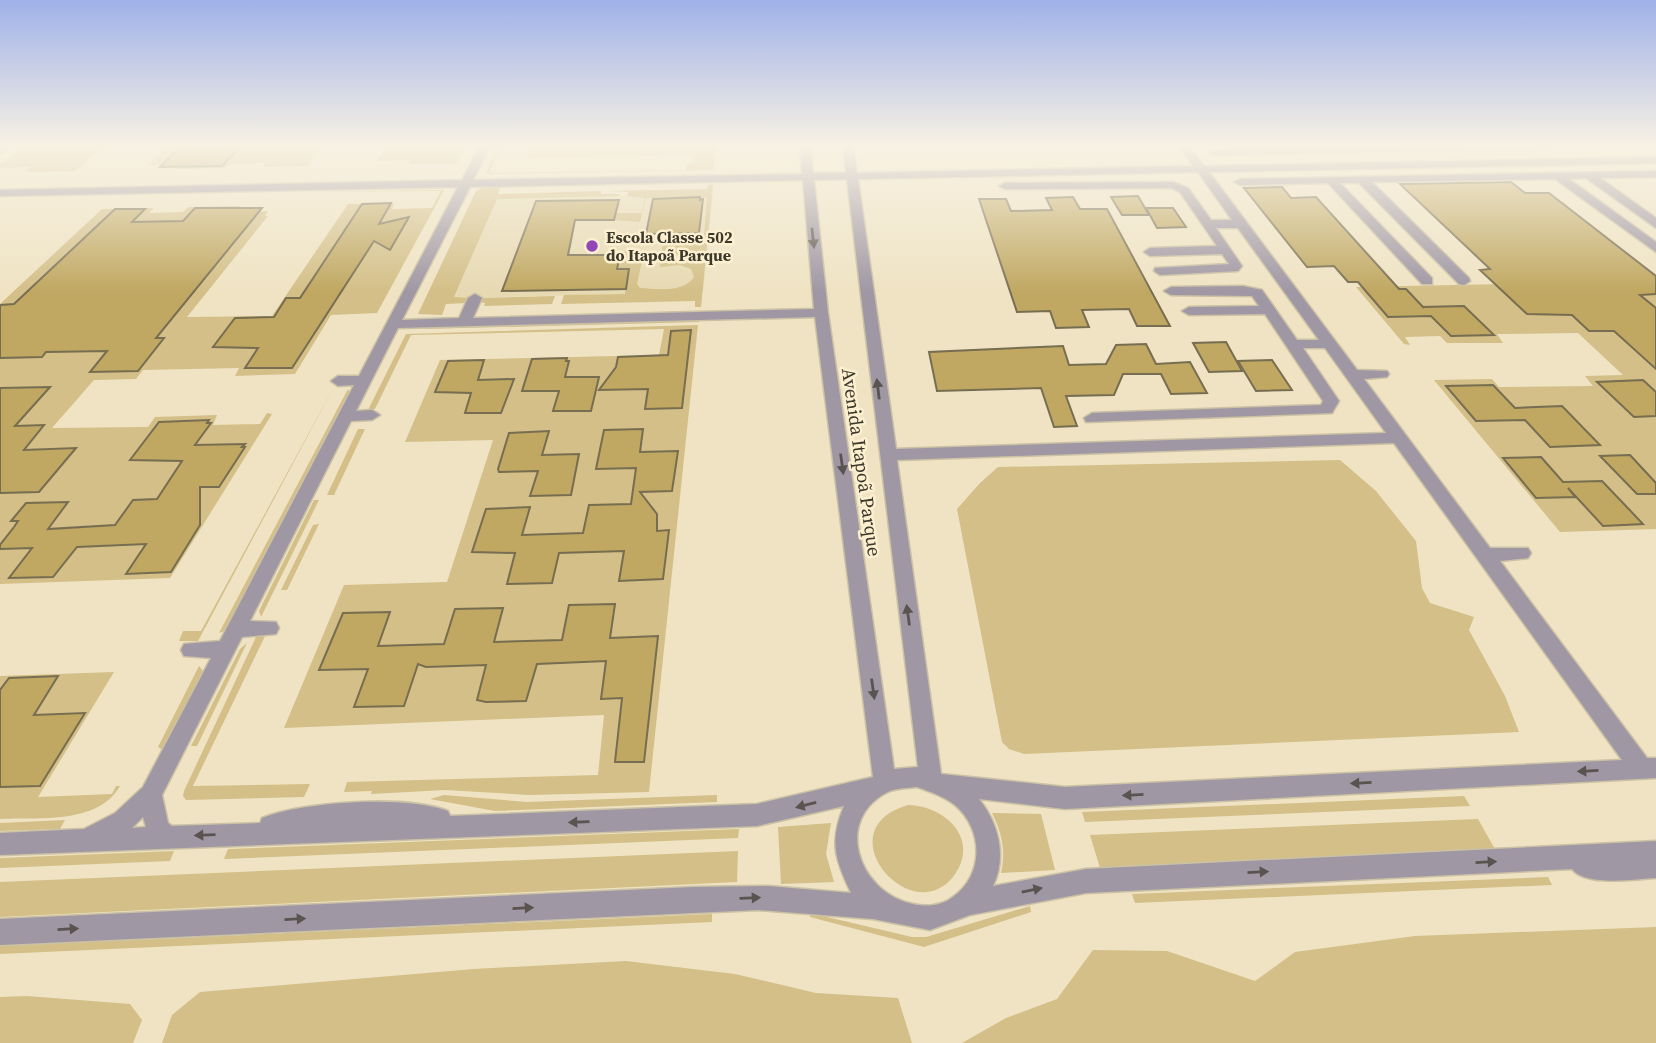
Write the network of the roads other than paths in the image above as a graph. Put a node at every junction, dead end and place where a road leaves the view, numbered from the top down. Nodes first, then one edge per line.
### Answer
1 (460, 195) edge
2 (809, 195) edge
3 (853, 195) edge
4 (1187, 195) edge
5 (1219, 195) edge
6 (1345, 195) edge
7 (1378, 195) edge
8 (1583, 195) edge
9 (1615, 195) edge
10 (1208, 224) junction
11 (1240, 224) junction
12 (1656, 224) edge
13 (1656, 248) edge
14 (1225, 250) junction
15 (1150, 252) dead end
16 (1160, 271) dead end
17 (1427, 281) dead end
18 (1464, 281) dead end
19 (1171, 291) dead end
20 (475, 298) dead end
21 (1269, 310) junction
22 (1189, 311) dead end
23 (821, 313) junction
24 (464, 322) junction
25 (394, 324) junction
26 (1293, 344) junction
27 (1328, 344) junction
28 (1382, 374) dead end
29 (1351, 375) junction
30 (365, 380) junction
31 (338, 381) dead end
32 (372, 415) dead end
33 (346, 416) junction
34 (1092, 418) dead end
35 (1398, 438) junction
36 (887, 455) junction
37 (1522, 553) dead end
38 (1484, 555) junction
39 (269, 628) dead end
40 (236, 630) junction
41 (226, 649) junction
42 (191, 650) dead end
43 (1649, 768) edge
44 (938, 783) junction
45 (879, 786) junction
46 (151, 794) junction
47 (168, 837) junction
48 (83, 840) junction
49 (0, 844) edge
50 (1656, 853) edge
51 (1551, 859) junction
52 (1656, 866) edge
53 (965, 904) junction
54 (884, 909) junction
55 (0, 932) edge

1 - 25 street
2 -> 23 street, Avenida Itapoã Parque
36 -> 3 street, Avenida Itapoã Parque
4 - 10 street
5 - 11 street
6 - 17 street
7 - 18 street
8 - 13 street
9 - 12 street
10 - 11 street
10 - 14 street
11 - 27 street
14 - 15 street
14 - 16 street
19 - 21 street
20 - 24 street
21 - 22 street
21 - 26 street
23 - 24 street
23 -> 45 street, Avenida Itapoã Parque
24 - 25 street
25 - 30 street
26 - 27 street
26 - 34 street
27 - 29 street
28 - 29 street
29 - 35 street
30 - 31 street
30 - 33 street
32 - 33 street
33 - 40 street
35 - 36 street
35 - 38 street
44 -> 36 street, Avenida Itapoã Parque
37 - 38 street
38 - 43 street
39 - 40 street
40 - 41 street
41 - 42 street
41 - 46 street
43 -> 44 street
44 - 45 street
44 - 53 street
45 -> 47 street
45 - 54 street
46 - 47 street
46 - 48 street
47 - 48 street
48 - 49 street
50 - 51 street
51 - 52 street
53 -> 51 street
53 - 54 street
55 -> 54 street

